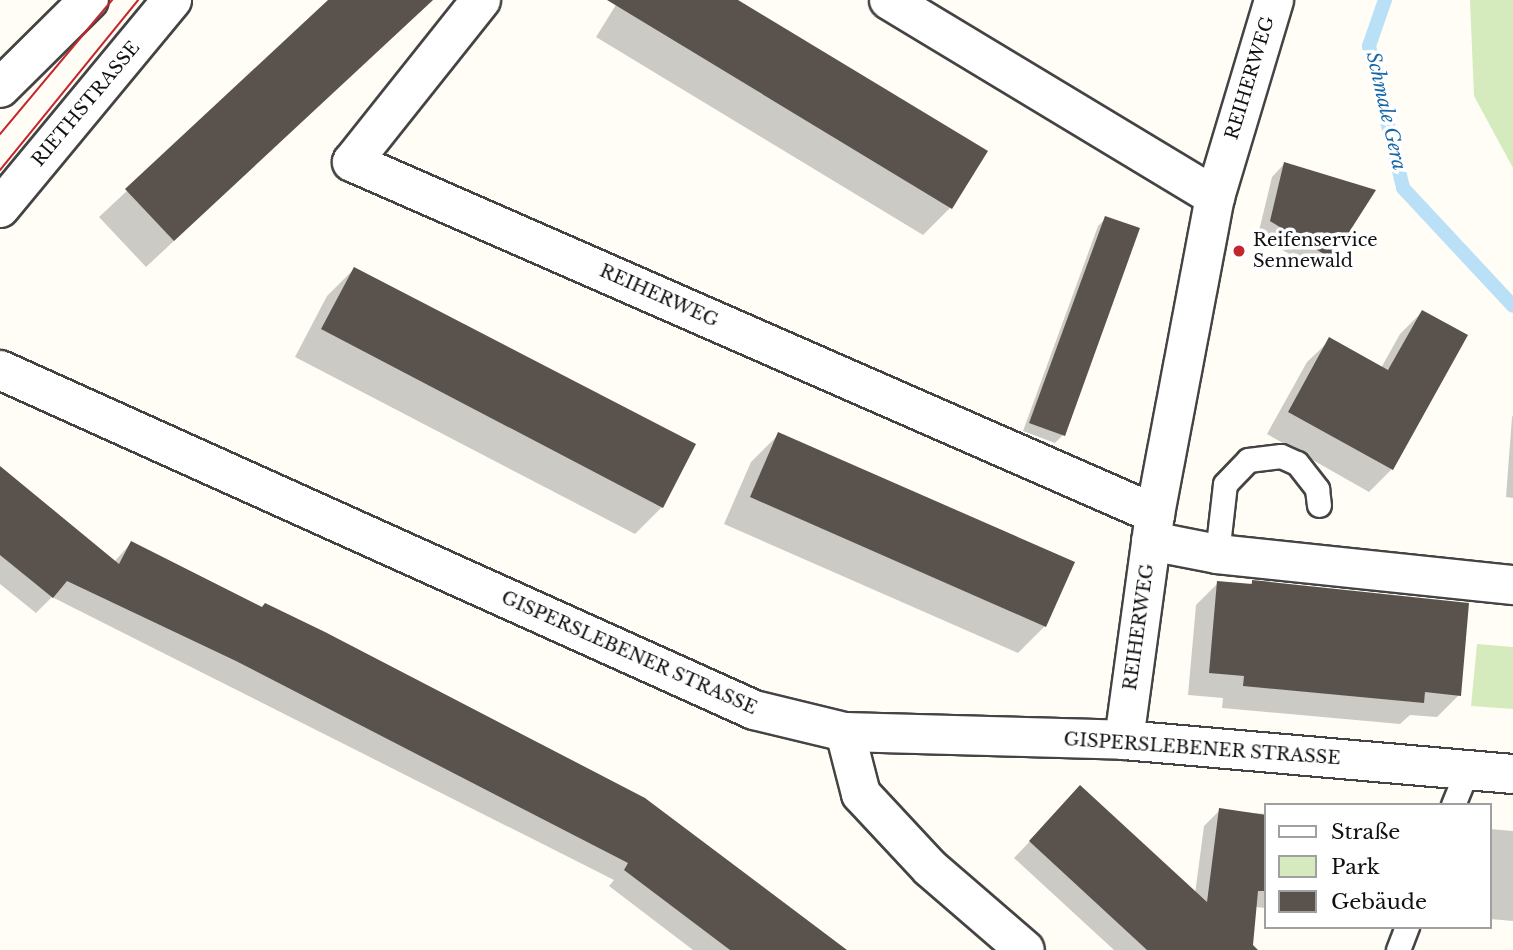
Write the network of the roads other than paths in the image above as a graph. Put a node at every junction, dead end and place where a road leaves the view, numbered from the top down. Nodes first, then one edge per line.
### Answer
1 (89, 0) edge
2 (172, 0) edge
3 (481, 0) edge
4 (889, 0) edge
5 (1274, 0) edge
6 (0, 88) edge
7 (1215, 197) junction
8 (0, 208) edge
9 (0, 370) edge
10 (1319, 505) dead end
11 (1153, 528) junction
12 (1217, 554) junction
13 (1513, 584) edge
14 (845, 732) junction
15 (1124, 740) junction
16 (1467, 770) junction
17 (1513, 774) edge
18 (1454, 803) edge
19 (1406, 929) edge
20 (1025, 950) edge
21 (1398, 950) edge

1 - 6 street
2 - 8 street, RIETHSTRASSE
3 - 11 street, REIHERWEG
4 - 7 street
5 - 7 street, REIHERWEG
7 - 11 street, REIHERWEG
9 - 14 street, GISPERSLEBENER STRASSE
10 - 12 lane
11 - 12 street
11 - 15 street, REIHERWEG
12 - 13 street
14 - 15 street, GISPERSLEBENER STRASSE
14 - 20 street
15 - 16 street, GISPERSLEBENER STRASSE
16 - 17 street, GISPERSLEBENER STRASSE
16 - 18 lane
19 - 21 lane

